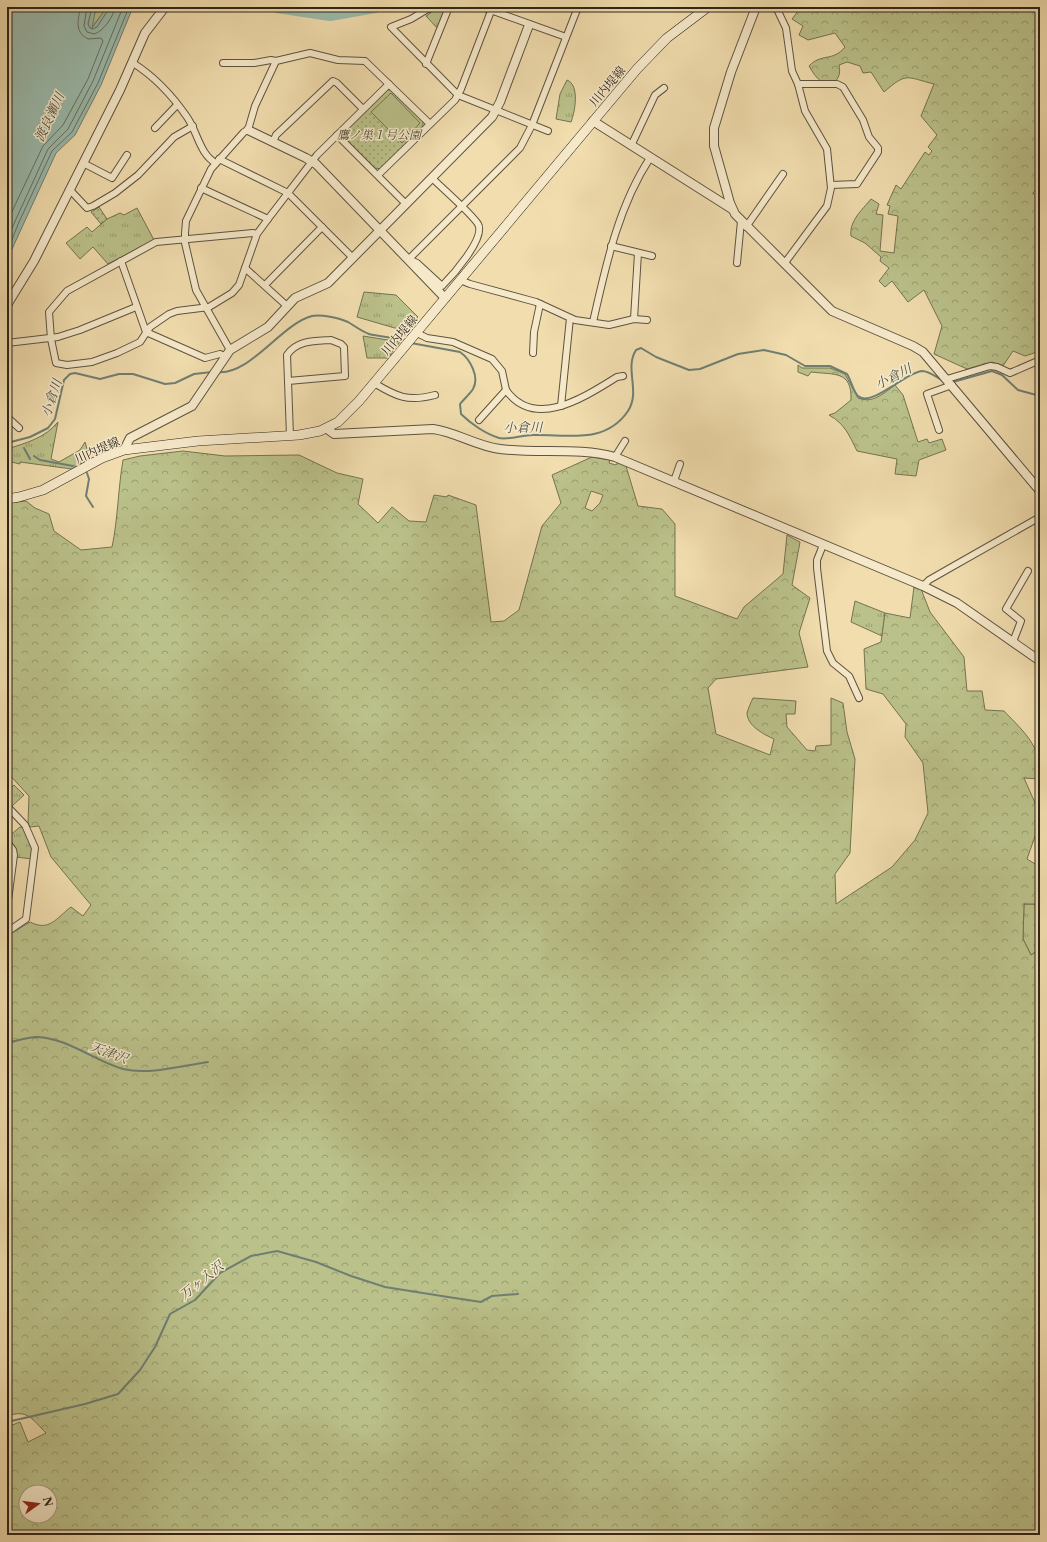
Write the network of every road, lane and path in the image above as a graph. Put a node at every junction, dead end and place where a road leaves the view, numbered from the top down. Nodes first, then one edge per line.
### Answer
1 (165, 7) edge
2 (432, 7) edge
3 (449, 7) edge
4 (482, 7) edge
5 (578, 7) edge
6 (708, 7) edge
7 (756, 7) edge
8 (776, 7) edge
9 (491, 11) junction
10 (529, 24) junction
11 (566, 37) junction
12 (276, 61) junction
13 (133, 63) junction
14 (223, 63) dead end
15 (426, 64) junction
16 (389, 84) junction
17 (798, 84) junction
18 (664, 88) dead end
19 (458, 95) junction
20 (177, 105) junction
21 (363, 109) junction
22 (496, 111) junction
23 (593, 121) junction
24 (430, 124) junction
25 (532, 125) junction
26 (193, 126) junction
27 (155, 128) dead end
28 (248, 130) junction
29 (548, 131) dead end
30 (337, 135) junction
31 (273, 142) junction
32 (631, 146) junction
33 (127, 155) dead end
34 (650, 158) junction
35 (218, 161) junction
36 (311, 161) junction
37 (83, 163) junction
38 (783, 174) dead end
39 (378, 175) junction
40 (432, 178) junction
41 (831, 185) junction
42 (201, 188) junction
43 (70, 190) junction
44 (288, 193) junction
45 (406, 204) junction
46 (461, 207) junction
47 (732, 209) junction
48 (268, 219) junction
49 (743, 224) junction
50 (322, 227) junction
51 (381, 230) junction
52 (257, 234) junction
53 (185, 239) junction
54 (611, 246) junction
55 (638, 253) junction
56 (652, 256) dead end
57 (353, 258) junction
58 (409, 259) junction
59 (121, 261) junction
60 (737, 263) dead end
61 (784, 264) junction
62 (245, 268) junction
63 (460, 280) junction
64 (265, 285) junction
65 (445, 298) junction
66 (540, 304) junction
67 (7, 305) edge
68 (287, 306) junction
69 (136, 307) junction
70 (206, 308) junction
71 (570, 318) junction
72 (634, 319) junction
73 (647, 320) dead end
74 (593, 322) junction
75 (146, 332) junction
76 (52, 339) junction
77 (411, 339) junction
78 (7, 343) edge
79 (228, 353) junction
80 (533, 353) dead end
81 (1040, 360) edge
82 (623, 376) dead end
83 (288, 382) junction
84 (949, 382) junction
85 (374, 383) junction
86 (506, 390) junction
87 (435, 395) dead end
88 (561, 406) junction
89 (7, 417) edge
90 (479, 420) dead end
91 (19, 428) dead end
92 (327, 429) junction
93 (940, 430) dead end
94 (290, 436) junction
95 (625, 441) dead end
96 (124, 450) junction
97 (615, 457) junction
98 (680, 464) dead end
99 (674, 481) junction
100 (1040, 491) edge
101 (7, 499) edge
102 (1040, 517) edge
103 (824, 545) junction
104 (1028, 571) dead end
105 (923, 586) junction
106 (1013, 642) junction
107 (1040, 661) edge
108 (859, 698) dead end
109 (7, 806) edge
110 (7, 842) edge
111 (7, 908) edge
112 (7, 932) edge

1 - 13 street
2 - 15 street
3 - 15 street
4 - 9 street
5 - 11 street
6 - 23 main road, 川内堤線
7 - 47 street
8 - 17 street
9 - 10 street
9 - 19 street
10 - 11 street
10 - 22 street
11 - 25 street
12 - 14 street
12 - 16 street
12 - 28 street
13 - 20 street
13 - 37 street
15 - 19 street
16 - 21 street
16 - 24 street
17 - 41 street
17 - 41 street
18 - 32 street
19 - 22 street
19 - 24 street
20 - 26 street
20 - 27 street
21 - 30 street
21 - 31 street
22 - 25 street
22 - 40 street
23 - 32 street
23 - 63 main road, 川内堤線
24 - 39 street
25 - 29 street
25 - 46 street
26 - 35 street
26 - 43 street
28 - 31 street
28 - 35 street
30 - 36 street
30 - 39 street
31 - 36 street
32 - 34 street
33 - 37 street
34 - 47 street
34 - 54 street
35 - 42 street
35 - 44 street
36 - 44 street
36 - 51 street
37 - 43 street
38 - 49 street
39 - 45 street
40 - 45 street
40 - 46 street
41 - 61 street
42 - 48 street
42 - 53 street
43 - 67 street
44 - 48 street
44 - 50 street
45 - 51 street
46 - 58 street
46 - 58 street
47 - 49 street
48 - 52 street
49 - 60 street
49 - 61 street
50 - 57 street
50 - 64 street
51 - 57 street
51 - 58 street
52 - 53 street
52 - 62 street
53 - 59 street
53 - 70 street
54 - 55 street
54 - 74 street
55 - 56 street
55 - 72 street
57 - 68 street
58 - 65 street
59 - 69 street
59 - 76 street
61 - 84 street
62 - 64 street
62 - 70 street
63 - 65 main road, 川内堤線
63 - 66 street
64 - 68 street
65 - 77 main road, 川内堤線
66 - 71 street
66 - 80 street
68 - 79 street
69 - 75 street
69 - 76 street
70 - 75 street
70 - 79 street
71 - 74 street
71 - 88 street
72 - 73 street
72 - 74 street
75 - 76 street
75 - 79 street
76 - 78 street
77 - 85 main road, 川内堤線
77 - 86 street
79 - 96 street
81 - 84 street
82 - 88 street
83 - 83 street
83 - 94 street
84 - 93 street
84 - 100 street
85 - 87 street
85 - 92 main road, 川内堤線
86 - 88 street
86 - 90 street
89 - 91 street
92 - 94 main road, 川内堤線
92 - 97 street
94 - 96 main road, 川内堤線
95 - 97 street
96 - 101 main road, 川内堤線
97 - 99 street
98 - 99 street
99 - 103 street
102 - 105 street
103 - 105 street
103 - 108 street
104 - 106 street
105 - 106 street
106 - 107 street
109 - 112 street
110 - 111 street

